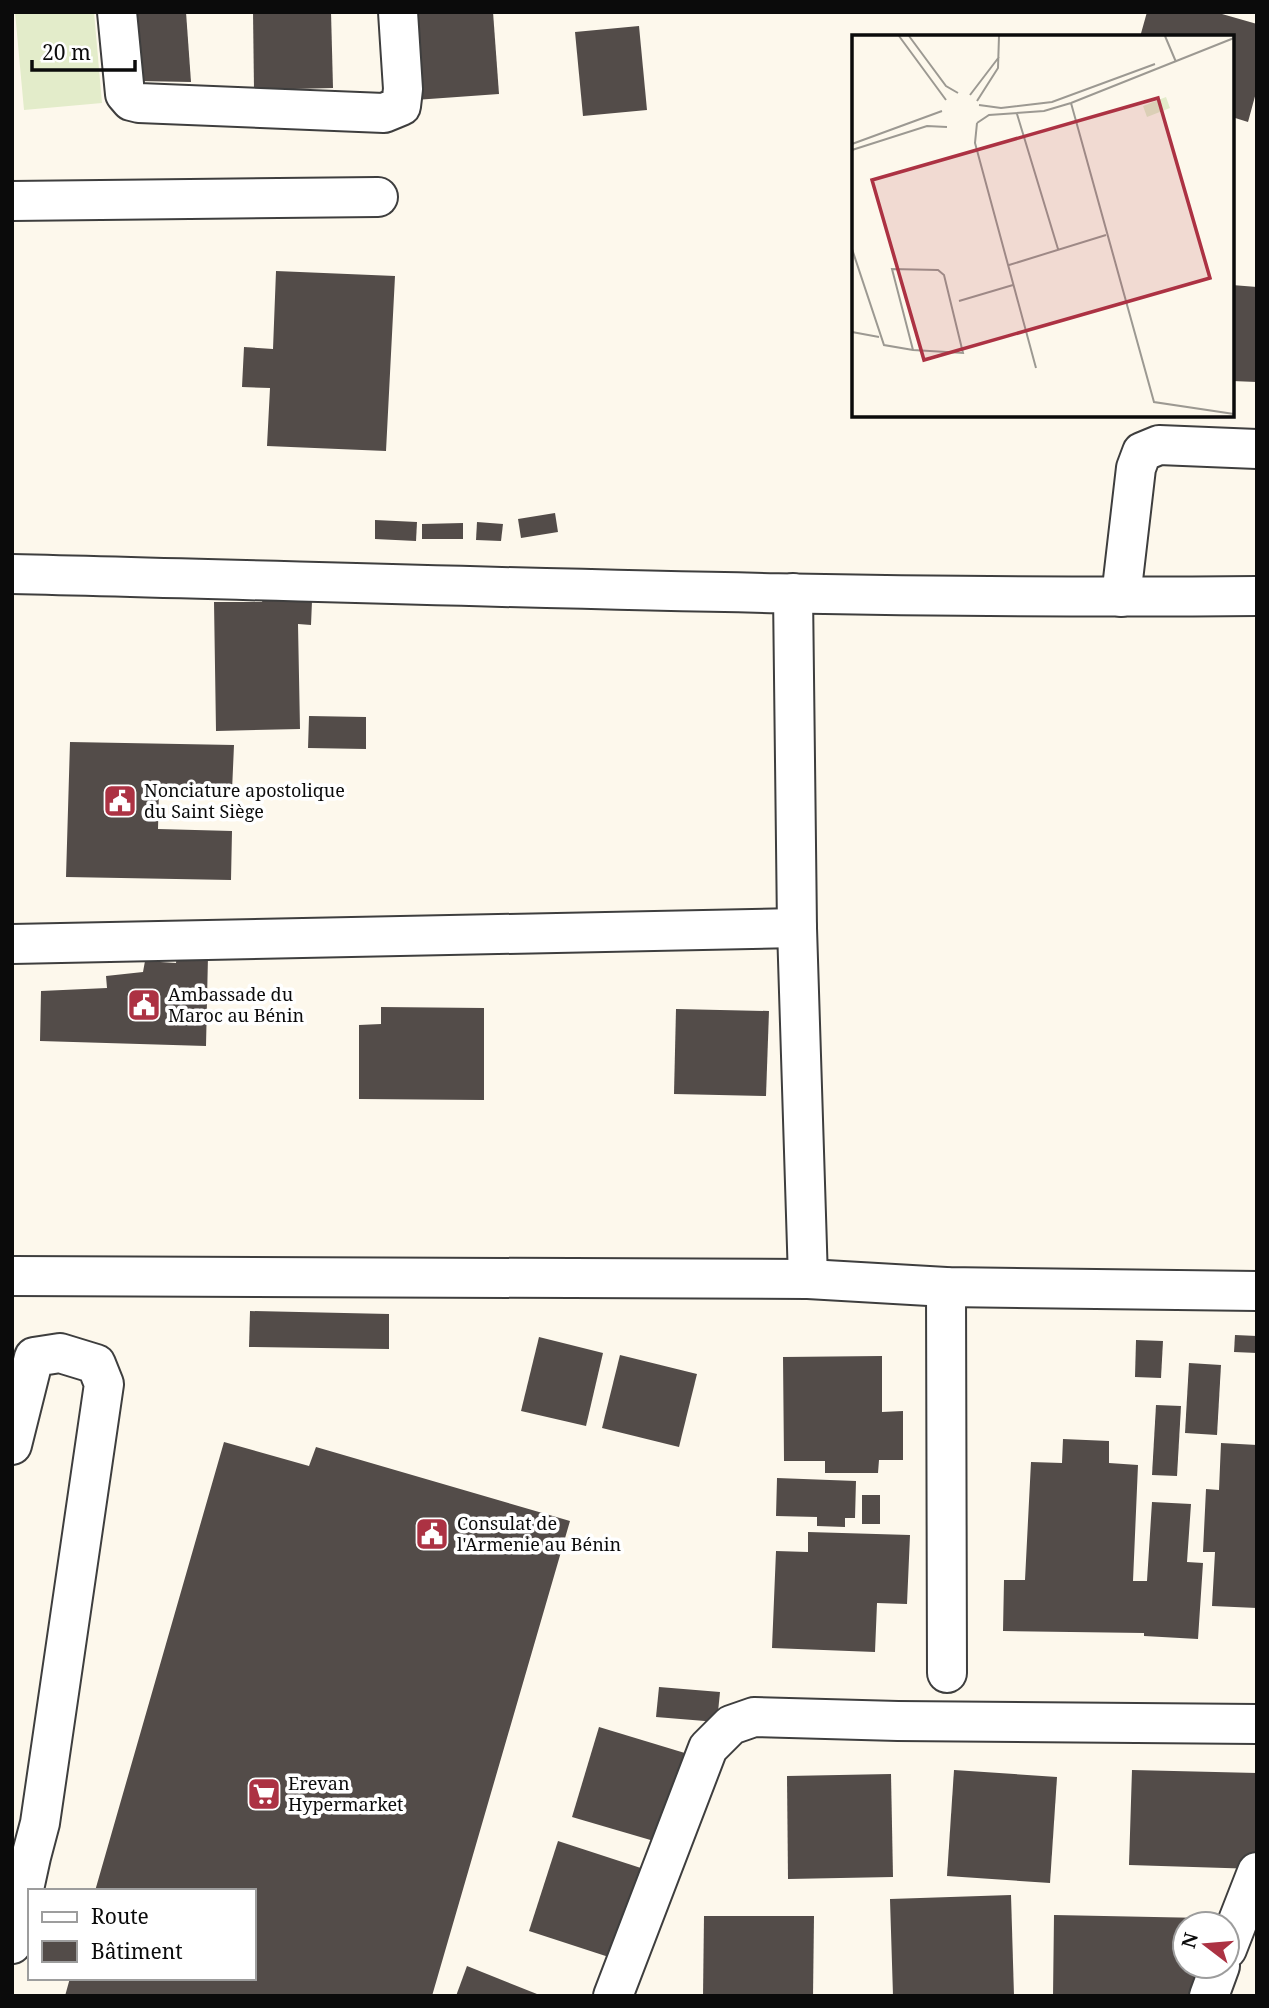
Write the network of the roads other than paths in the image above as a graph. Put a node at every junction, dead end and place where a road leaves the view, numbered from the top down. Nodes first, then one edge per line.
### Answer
1 (117, 12) edge
2 (398, 12) edge
3 (378, 197) dead end
4 (12, 201) edge
5 (1257, 450) edge
6 (12, 574) edge
7 (793, 593) junction
8 (1257, 596) edge
9 (1121, 597) junction
10 (797, 928) junction
11 (12, 944) edge
12 (12, 1276) edge
13 (808, 1279) junction
14 (946, 1287) junction
15 (1257, 1291) edge
16 (23, 1357) edge
17 (12, 1445) edge
18 (947, 1673) dead end
19 (1257, 1724) edge
20 (24, 1838) edge
21 (1257, 1872) edge
22 (1241, 1913) edge
23 (12, 1944) edge
24 (613, 1996) edge

1 - 2 street
3 - 4 street
5 - 9 street
6 - 7 street
7 - 9 street
7 - 10 street
8 - 9 street
10 - 11 street
10 - 13 street
12 - 13 street
13 - 14 street
14 - 15 street
14 - 18 street
16 - 17 street
16 - 20 street
19 - 24 street
20 - 23 street
21 - 22 street

